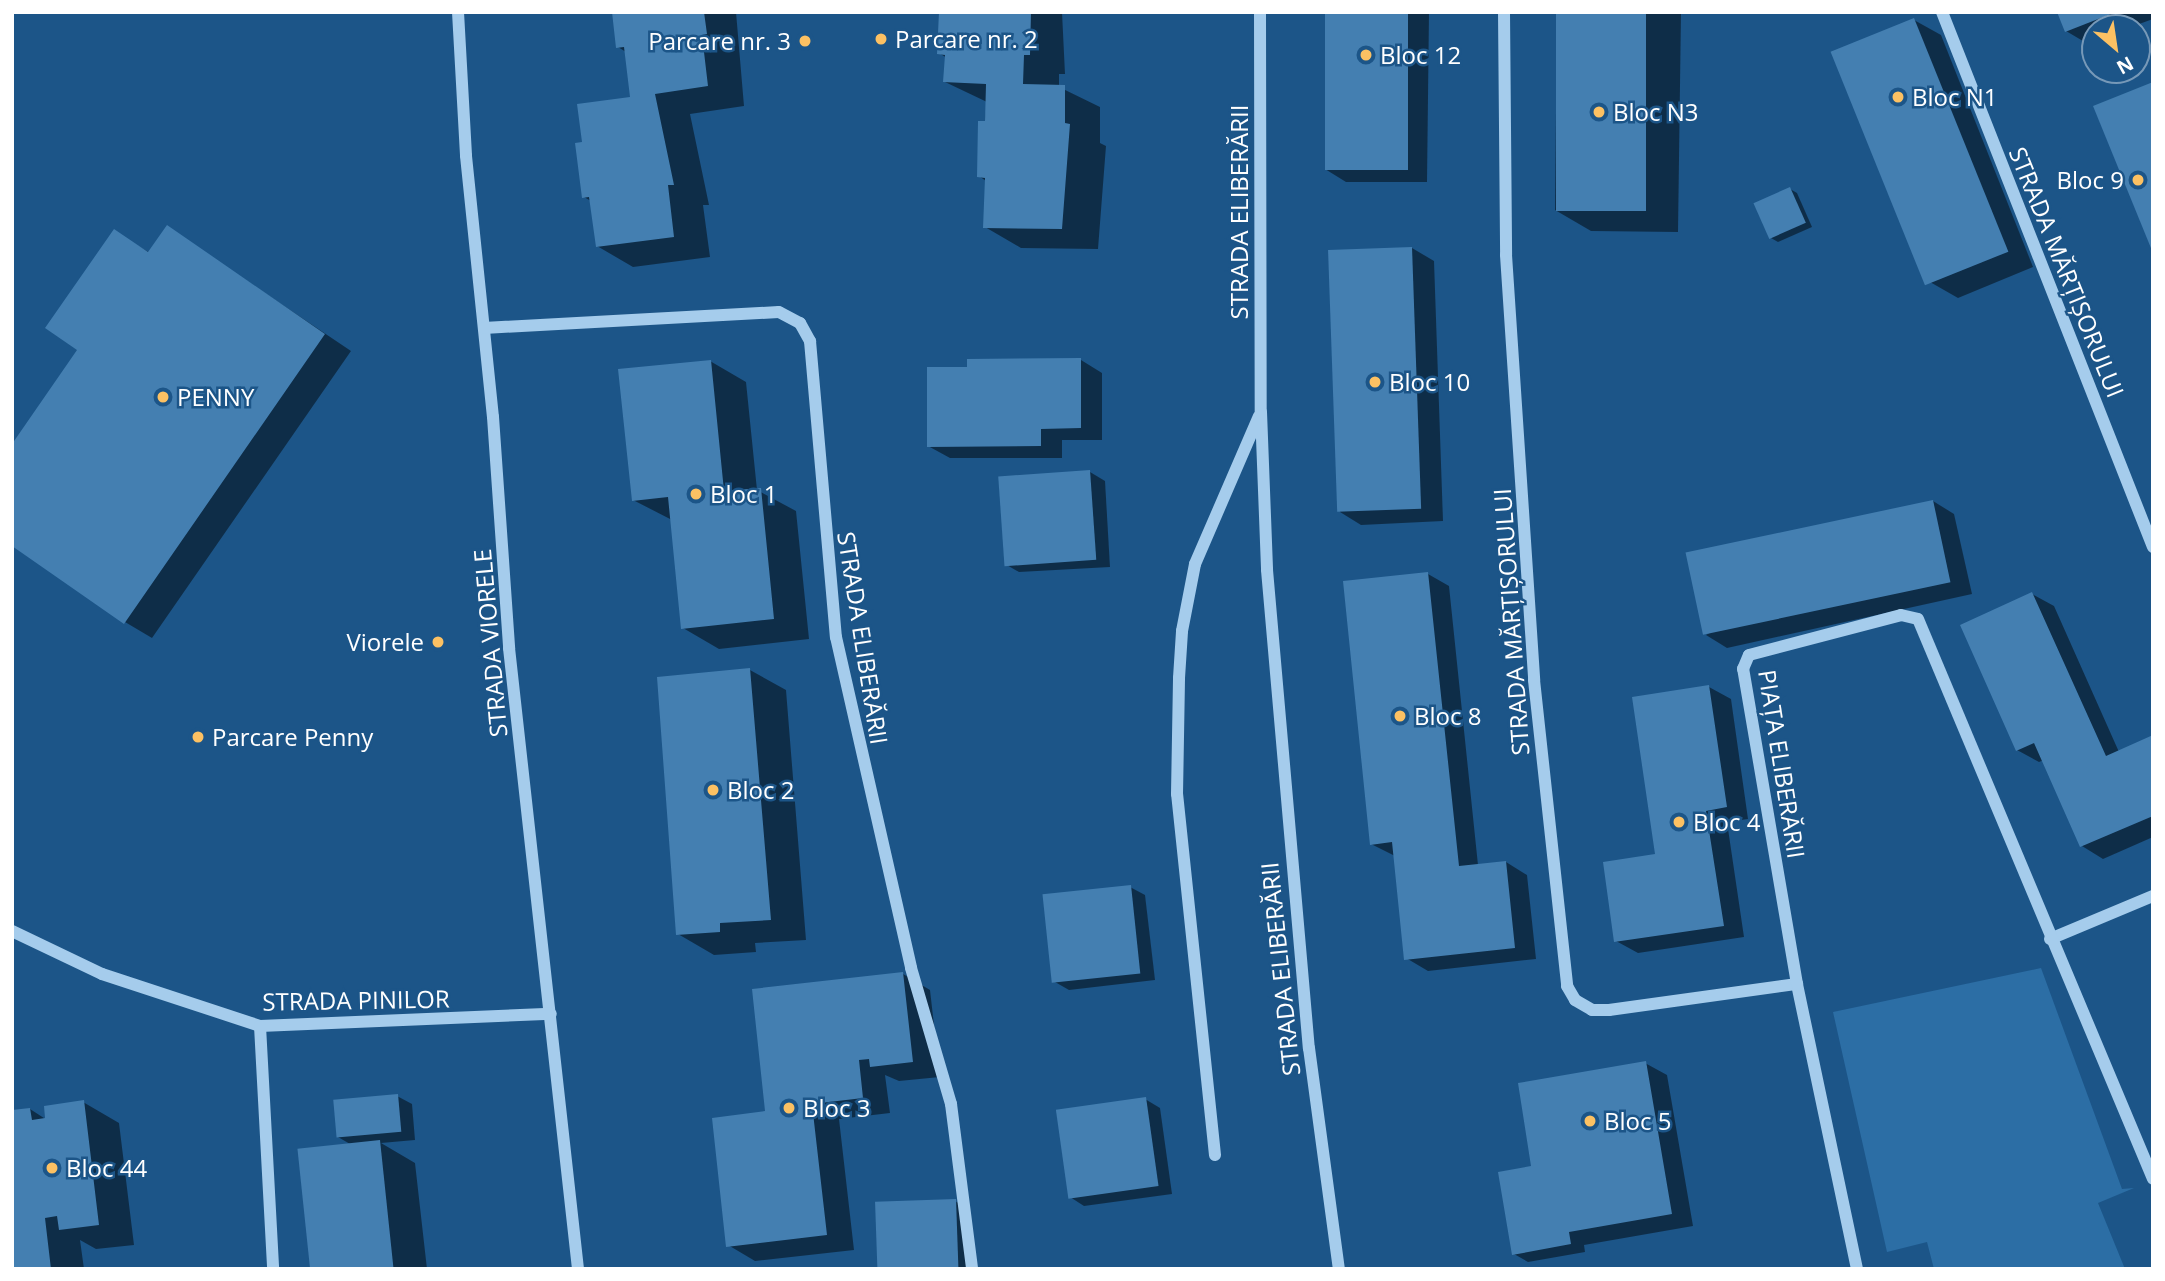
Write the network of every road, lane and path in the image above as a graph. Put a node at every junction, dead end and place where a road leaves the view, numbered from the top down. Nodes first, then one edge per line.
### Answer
1 (458, 12) edge
2 (1260, 12) edge
3 (1504, 12) edge
4 (1942, 12) edge
5 (484, 328) junction
6 (1261, 412) junction
7 (2153, 547) edge
8 (2153, 897) edge
9 (12, 931) edge
10 (2050, 939) junction
11 (1797, 984) junction
12 (551, 1014) junction
13 (260, 1026) junction
14 (1215, 1155) dead end
15 (2153, 1179) edge
16 (273, 1269) edge
17 (578, 1269) edge
18 (972, 1269) edge
19 (1339, 1269) edge
20 (1857, 1269) edge

1 - 5 street, STRADA VIORELE
2 - 6 street, STRADA ELIBERĂRII
3 - 11 street, STRADA MĂRȚIȘORULUI
4 - 7 street, STRADA MĂRȚIȘORULUI
5 - 12 street, STRADA VIORELE
5 - 18 street, STRADA ELIBERĂRII
6 - 14 street, STRADA ELIBERĂRII
6 - 19 street, STRADA ELIBERĂRII
8 - 10 street
9 - 13 street, STRADA PINILOR
10 - 11 street, PIAȚA ELIBERĂRII
10 - 15 street, PIAȚA ELIBERĂRII
11 - 20 street, PIAȚA ELIBERĂRII
12 - 13 street, STRADA PINILOR
12 - 17 street, STRADA VIORELE
13 - 16 street

